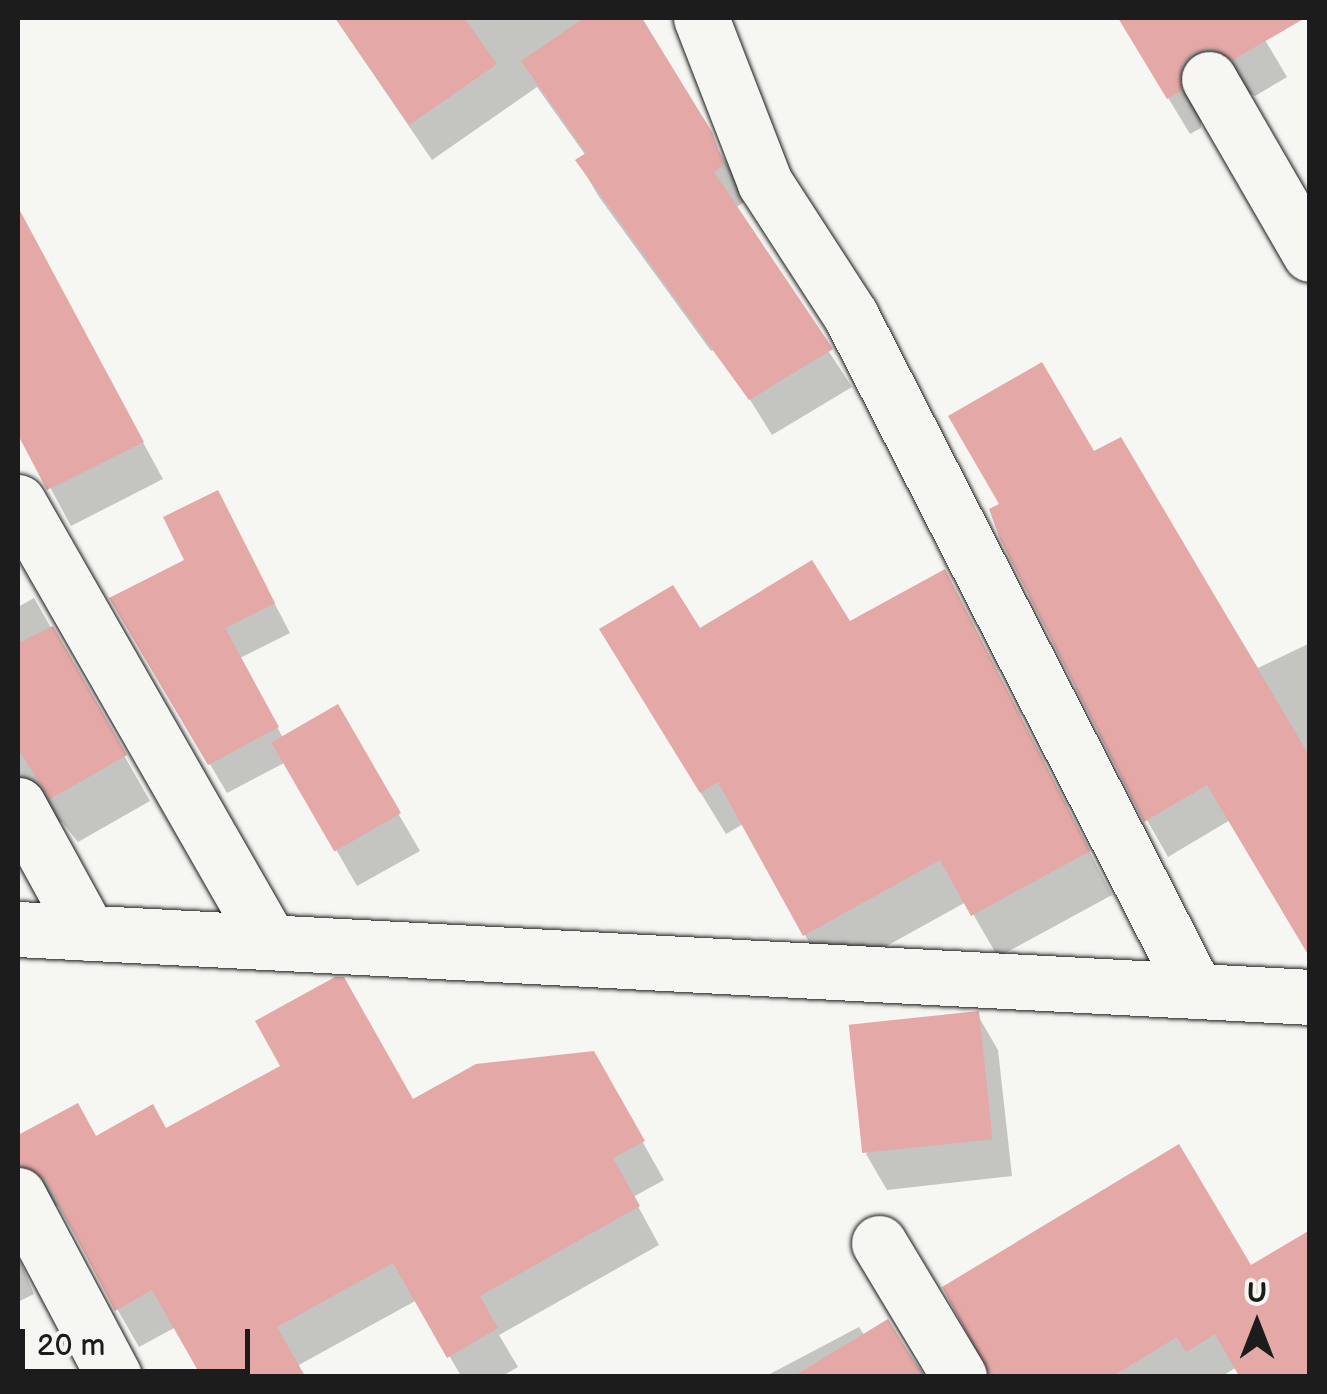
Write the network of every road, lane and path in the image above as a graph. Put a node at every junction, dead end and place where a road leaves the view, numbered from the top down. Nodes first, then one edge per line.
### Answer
1 (702, 18) edge
2 (1209, 79) dead end
3 (1310, 254) edge
4 (18, 502) edge
5 (18, 806) edge
6 (18, 929) edge
7 (88, 932) junction
8 (269, 942) junction
9 (1196, 991) junction
10 (1310, 998) edge
11 (18, 1195) edge
12 (879, 1243) dead end
13 (114, 1376) edge
14 (959, 1376) edge

1 - 9 street
2 - 3 street
4 - 8 street
5 - 7 street
6 - 7 street
7 - 8 street
8 - 9 street
9 - 10 street
11 - 13 street
12 - 14 street

